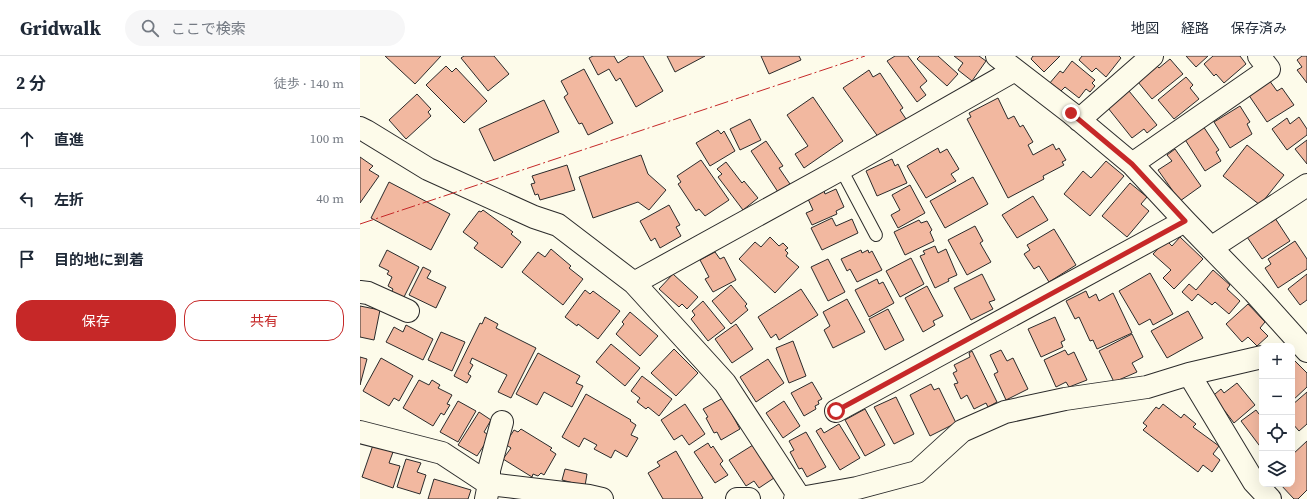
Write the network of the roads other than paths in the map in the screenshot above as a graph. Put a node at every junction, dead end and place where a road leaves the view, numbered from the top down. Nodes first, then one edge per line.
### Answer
1 (997, 56) edge
2 (1152, 56) edge
3 (1259, 56) edge
4 (1015, 70) junction
5 (1078, 120) junction
6 (360, 128) edge
7 (1132, 164) junction
8 (841, 169) junction
9 (1307, 185) edge
10 (1185, 221) junction
11 (876, 235) dead end
12 (1211, 248) junction
13 (634, 283) junction
14 (360, 292) edge
15 (408, 312) dead end
16 (1300, 349) edge
17 (1259, 358) edge
18 (1189, 374) junction
19 (836, 411) dead end
20 (502, 422) dead end
21 (360, 432) edge
22 (487, 491) edge
23 (797, 498) edge
24 (602, 499) edge
25 (737, 499) edge
26 (749, 499) edge
27 (1270, 499) edge

1 - 4 street
2 - 5 street
3 - 7 street
4 - 5 street
4 - 8 street
5 - 7 street
6 - 13 street
7 - 10 street
8 - 11 lane
8 - 13 street
9 - 12 street
10 - 12 street
10 - 19 street
12 - 16 street
13 - 23 street
14 - 15 street
17 - 18 street
18 - 23 street
18 - 27 street
20 - 22 street
21 - 22 street
22 - 24 street
25 - 26 street

